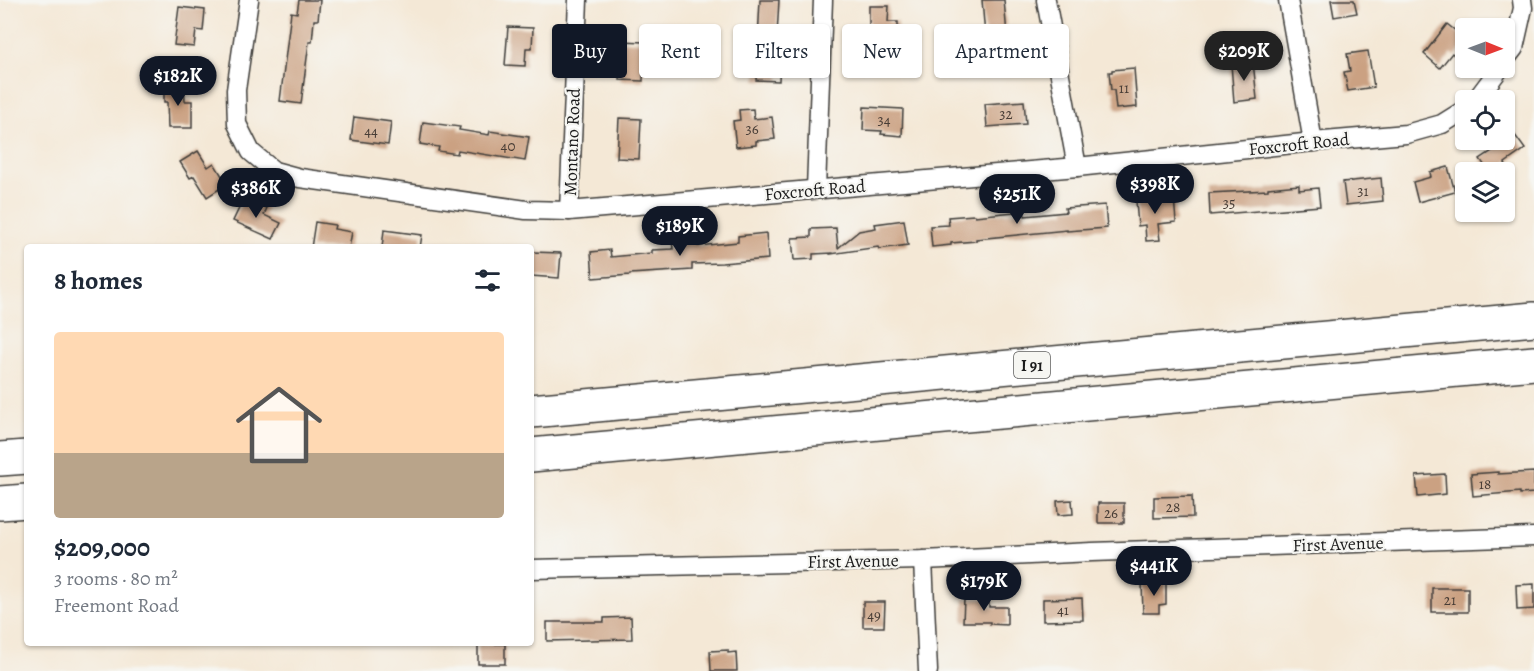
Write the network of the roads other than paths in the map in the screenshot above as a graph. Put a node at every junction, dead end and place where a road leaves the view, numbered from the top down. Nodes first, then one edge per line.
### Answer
1 (249, 0) edge
2 (578, 0) edge
3 (823, 0) edge
4 (1046, 0) edge
5 (1288, 0) edge
6 (1522, 0) edge
7 (1515, 43) edge
8 (1455, 116) edge
9 (1313, 142) junction
10 (1077, 167) junction
11 (816, 189) junction
12 (569, 211) junction
13 (1534, 319) edge
14 (1534, 363) edge
15 (534, 411) edge
16 (534, 455) edge
17 (24, 457) edge
18 (0, 459) edge
19 (24, 501) edge
20 (0, 503) edge
21 (1534, 537) edge
22 (923, 560) junction
23 (534, 569) edge
24 (928, 671) edge

1 - 12 street, Foxcroft Road
2 - 12 street, Montano Road
3 - 11 street
4 - 10 street
5 - 9 street
6 - 7 street
8 - 9 street, Foxcroft Road
9 - 10 street, Foxcroft Road
10 - 11 street, Foxcroft Road
11 - 12 street, Foxcroft Road
13 - 15 highway, I 91
14 - 16 highway
17 - 18 highway
19 - 20 highway
21 - 22 street, First Avenue
22 - 23 street, First Avenue
22 - 24 street

